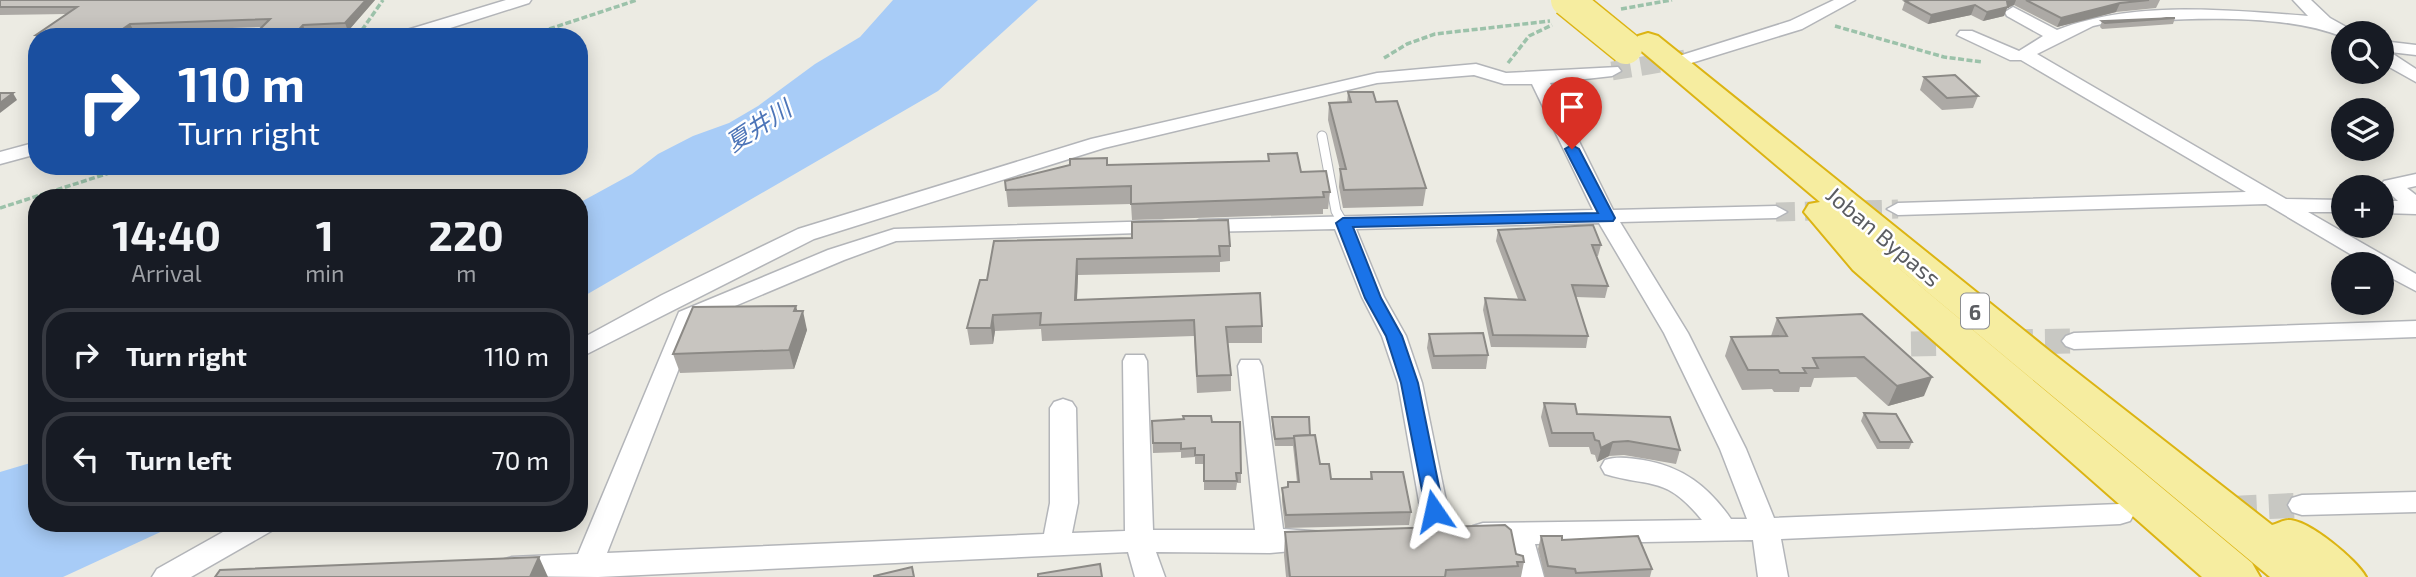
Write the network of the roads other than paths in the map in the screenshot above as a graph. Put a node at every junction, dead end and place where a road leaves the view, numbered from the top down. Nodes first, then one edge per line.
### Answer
1 (523, 0) edge
2 (1595, 0) edge
3 (1847, 0) edge
4 (2301, 0) edge
5 (1561, 11) edge
6 (2013, 12) dead end
7 (2323, 22) junction
8 (2331, 26) edge
9 (432, 28) edge
10 (1966, 34) dead end
11 (2057, 37) junction
12 (2394, 47) edge
13 (2416, 50) edge
14 (1629, 54) junction
15 (2016, 56) road end
16 (1688, 59) tunnel mouth
17 (2394, 63) edge
18 (2416, 77) edge
19 (1538, 78) junction
20 (1322, 136) dead end
21 (28, 150) edge
22 (0, 158) edge
23 (2416, 180) edge
24 (2275, 202) junction
25 (2331, 205) edge
26 (2394, 207) edge
27 (2416, 207) edge
28 (1898, 209) tunnel mouth
29 (1776, 212) tunnel mouth
30 (1822, 212) junction
31 (1607, 218) junction
32 (846, 222) junction
33 (1343, 223) junction
34 (2412, 279) edge
35 (696, 314) junction
36 (634, 320) junction
37 (1986, 320) junction
38 (2416, 330) edge
39 (2074, 341) tunnel mouth
40 (588, 345) edge
41 (1135, 361) dead end
42 (1250, 366) dead end
43 (1063, 408) dead end
44 (1614, 467) dead end
45 (2416, 502) edge
46 (2302, 505) tunnel mouth
47 (2120, 514) dead end
48 (1765, 529) junction
49 (1724, 530) junction
50 (247, 532) edge
51 (1518, 533) junction
52 (1348, 538) edge
53 (1139, 541) junction
54 (1270, 542) junction
55 (1056, 545) junction
56 (484, 568) edge
57 (585, 571) edge
58 (167, 577) edge
59 (211, 577) edge
60 (225, 577) edge
61 (1150, 577) edge
62 (1529, 577) edge
63 (1773, 577) edge
64 (2235, 577) edge
65 (2264, 577) edge
66 (2304, 577) edge
67 (2341, 577) edge

1 - 9 street
2 - 14 highway, Joban Bypass / 6
3 - 16 street
4 - 7 street
5 - 14 highway, Joban Bypass / 6, bridge
6 - 11 street
7 - 8 street
7 - 11 street
10 - 15 street
11 - 24 street
12 - 13 street
14 - 19 street
14 - 30 highway, Joban Bypass / 6
14 - 37 highway, Joban Bypass / 6
17 - 18 street
19 - 31 street
19 - 32 street
20 - 33 lane
21 - 22 street
23 - 27 street
24 - 25 street
24 - 28 street
24 - 34 street
26 - 27 street
29 - 31 street
30 - 64 highway
30 - 65 highway, Joban Bypass / 6
31 - 33 street
31 - 48 street
32 - 35 street
32 - 36 street
33 - 35 street
33 - 51 street
35 - 36 street
35 - 57 street
36 - 40 street
37 - 66 highway, Joban Bypass / 6
37 - 67 highway
38 - 39 street
41 - 53 street
42 - 54 street
43 - 55 street
44 - 49 street
45 - 46 street
47 - 48 street
48 - 49 street
48 - 63 street
49 - 51 street
50 - 58 street
51 - 62 street
52 - 54 street
53 - 54 street
53 - 55 street
53 - 61 street
55 - 57 street
56 - 57 street
59 - 60 street

